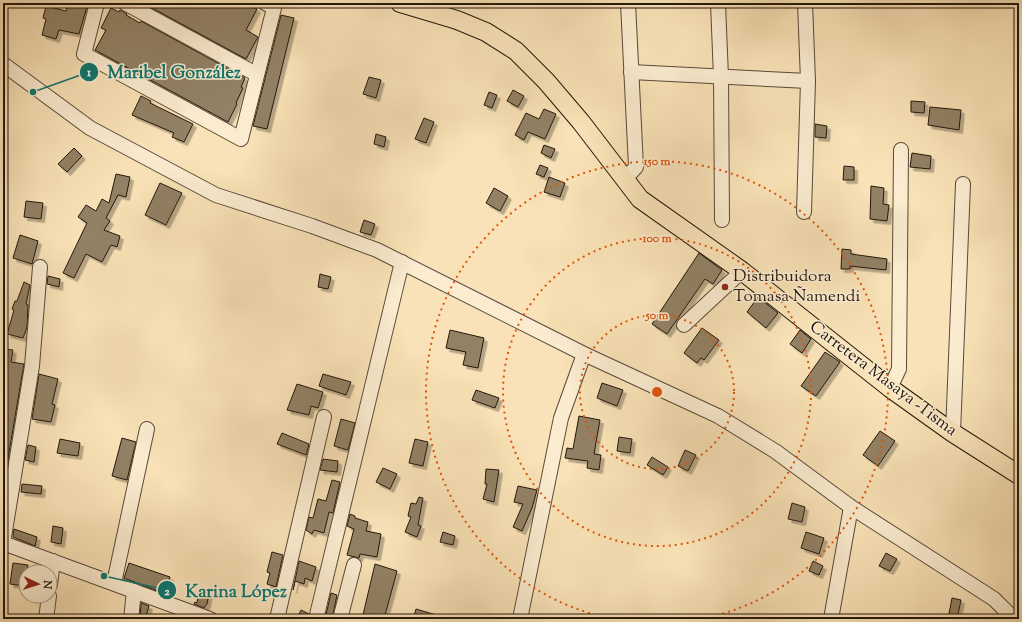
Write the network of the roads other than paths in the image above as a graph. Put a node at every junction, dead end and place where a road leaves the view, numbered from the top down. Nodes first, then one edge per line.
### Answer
1 (97, 3) edge
2 (125, 3) edge
3 (265, 3) edge
4 (400, 3) edge
5 (628, 3) edge
6 (718, 3) edge
7 (805, 3) edge
8 (3, 64) edge
9 (631, 72) junction
10 (256, 74) junction
11 (721, 76) junction
12 (808, 81) junction
13 (901, 150) dead end
14 (624, 180) junction
15 (963, 184) dead end
16 (804, 212) dead end
17 (722, 220) dead end
18 (402, 262) junction
19 (40, 266) dead end
20 (742, 271) junction
21 (684, 325) dead end
22 (584, 354) junction
23 (890, 388) junction
24 (324, 417) dead end
25 (147, 429) dead end
26 (953, 433) junction
27 (1019, 476) edge
28 (851, 507) junction
29 (3, 543) edge
30 (53, 561) junction
31 (53, 564) edge
32 (354, 565) dead end
33 (114, 583) junction
34 (134, 591) junction
35 (48, 604) edge
36 (46, 619) edge
37 (131, 619) edge
38 (210, 619) edge
39 (277, 619) edge
40 (316, 619) edge
41 (340, 619) edge
42 (520, 619) edge
43 (830, 619) edge
44 (1014, 619) edge

1 - 10 street
2 - 10 street
3 - 10 street
4 - 14 main road, Carretera Masaya -Tisma
5 - 9 street
6 - 11 street
7 - 12 street
8 - 18 street
9 - 11 street
9 - 14 street
11 - 12 street
11 - 17 street
12 - 16 street
13 - 23 street
14 - 20 main road, Carretera Masaya -Tisma
15 - 26 street
18 - 22 street
18 - 40 street
19 - 29 street
20 - 21 street
20 - 23 main road, Carretera Masaya -Tisma
22 - 28 street
22 - 42 street
23 - 26 main road, Carretera Masaya -Tisma
24 - 39 street
25 - 33 street
26 - 27 main road, Carretera Masaya -Tisma
28 - 43 street
28 - 44 street
29 - 30 street
30 - 31 street
30 - 33 street
32 - 41 street
33 - 34 street
34 - 37 street
34 - 38 street
35 - 36 street

